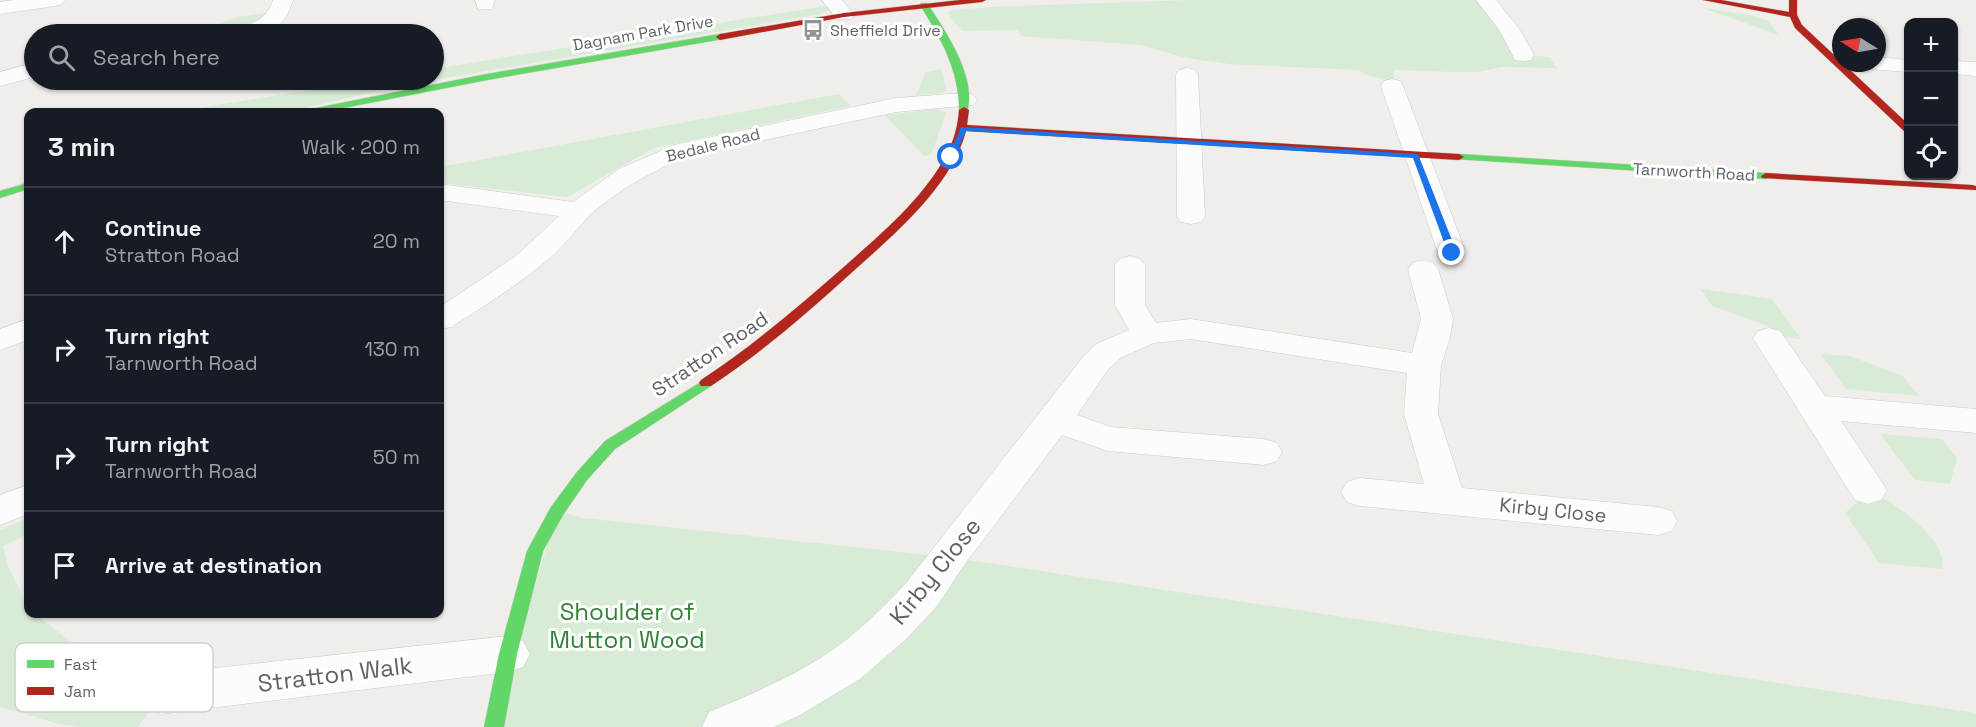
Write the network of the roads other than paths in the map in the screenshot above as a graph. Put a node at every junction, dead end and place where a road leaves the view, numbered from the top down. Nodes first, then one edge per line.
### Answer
1 (55, 0) edge
2 (283, 0) edge
3 (982, 0) edge
4 (1486, 0) edge
5 (1707, 0) edge
6 (1793, 0) edge
7 (924, 5) junction
8 (838, 7) edge
9 (0, 8) edge
10 (1793, 15) junction
11 (269, 24) edge
12 (1523, 55) dead end
13 (1832, 56) edge
14 (1886, 64) edge
15 (1904, 66) edge
16 (1958, 68) edge
17 (1976, 69) edge
18 (1849, 72) edge
19 (24, 73) edge
20 (1187, 75) dead end
21 (0, 79) edge
22 (444, 85) edge
23 (1392, 86) dead end
24 (421, 90) edge
25 (965, 100) junction
26 (331, 108) edge
27 (1905, 126) edge
28 (963, 128) junction
29 (1188, 143) junction
30 (1416, 156) junction
31 (1958, 176) edge
32 (24, 187) edge
33 (1974, 190) edge
34 (444, 193) edge
35 (0, 195) edge
36 (579, 211) junction
37 (1191, 216) dead end
38 (1452, 253) dead end
39 (1130, 266) dead end
40 (1423, 269) dead end
41 (444, 317) edge
42 (24, 331) edge
43 (1147, 334) junction
44 (1769, 338) dead end
45 (0, 340) edge
46 (1424, 365) junction
47 (1815, 407) junction
48 (1055, 420) junction
49 (1976, 421) edge
50 (1264, 452) dead end
51 (1868, 490) dead end
52 (1360, 492) dead end
53 (1447, 500) junction
54 (24, 501) edge
55 (0, 511) edge
56 (1658, 521) dead end
57 (508, 654) junction
58 (213, 688) edge
59 (494, 727) edge
60 (725, 727) edge

1 - 9 street
2 - 11 street
3 - 7 street, Dagnam Park Drive
4 - 12 street
5 - 10 street
6 - 10 street
7 - 8 street, Dagnam Park Drive
7 - 25 street, Stratton Road
8 - 22 street, Dagnam Park Drive
10 - 13 street
14 - 15 street
16 - 17 street
18 - 27 street
19 - 21 street
20 - 29 street
23 - 30 street
24 - 26 street, Dagnam Park Drive
25 - 28 street, Stratton Road
25 - 36 street, Bedale Road
28 - 29 street, Tarnworth Road
28 - 57 street, Stratton Road
29 - 30 street, Tarnworth Road
29 - 37 street
30 - 33 street, Tarnworth Road
30 - 38 street
31 - 33 street
32 - 35 street
34 - 36 street
36 - 41 street, Bedale Road
39 - 43 street
40 - 46 street
42 - 45 street
43 - 46 street, Kirby Close
43 - 48 street, Kirby Close
44 - 47 street
46 - 53 street
47 - 49 street
47 - 51 street
48 - 50 street
48 - 60 street, Kirby Close
52 - 53 street, Kirby Close
53 - 56 street, Kirby Close
54 - 55 street
57 - 58 street, Stratton Walk
57 - 59 street, Stratton Road

